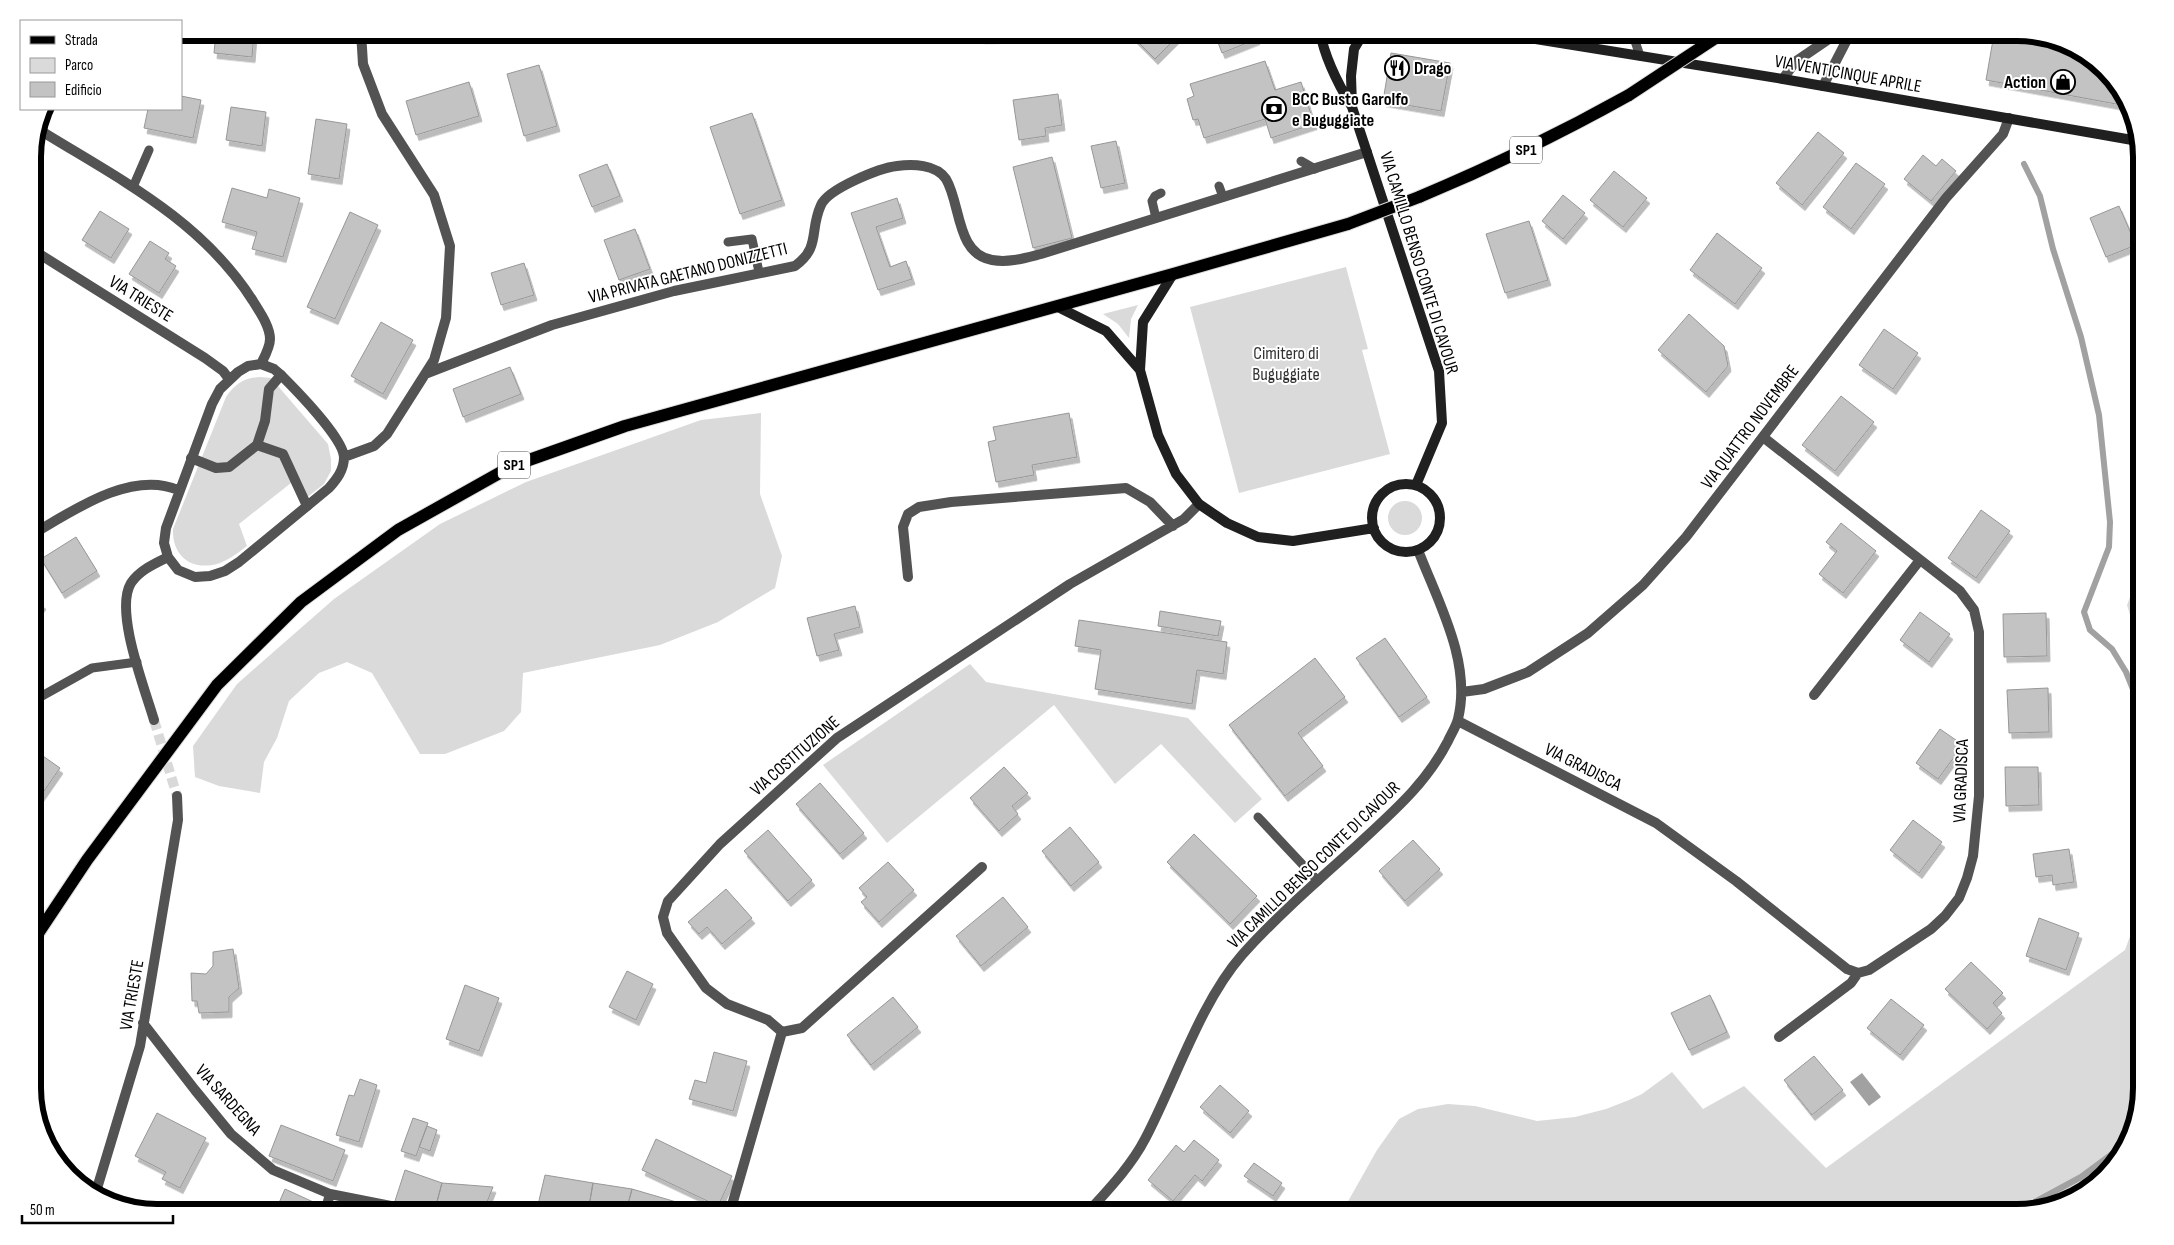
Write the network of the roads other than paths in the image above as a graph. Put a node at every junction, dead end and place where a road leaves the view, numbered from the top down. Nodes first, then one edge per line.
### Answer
1 (362, 41) edge
2 (1323, 41) edge
3 (1359, 41) edge
4 (1548, 41) edge
5 (1568, 41) edge
6 (1635, 41) edge
7 (1711, 41) edge
8 (1826, 41) edge
9 (1846, 41) edge
10 (1566, 44) junction
11 (1640, 56) junction
12 (1782, 79) junction
13 (1823, 86) junction
14 (1352, 107) junction
15 (2009, 118) junction
16 (44, 132) edge
17 (2132, 140) edge
18 (149, 150) dead end
19 (1367, 152) junction
20 (1301, 161) dead end
21 (1315, 168) junction
22 (1219, 186) dead end
23 (132, 187) junction
24 (1161, 193) dead end
25 (1223, 197) junction
26 (1156, 218) junction
27 (728, 242) dead end
28 (41, 255) edge
29 (759, 272) junction
30 (1174, 274) junction
31 (1056, 306) junction
32 (261, 364) junction
33 (1140, 370) junction
34 (425, 374) junction
35 (281, 375) junction
36 (229, 379) junction
37 (1763, 437) junction
38 (257, 445) junction
39 (344, 457) junction
40 (191, 458) junction
41 (1416, 485) junction
42 (178, 490) junction
43 (1199, 504) junction
44 (307, 506) junction
45 (1173, 526) junction
46 (1374, 528) junction
47 (41, 529) edge
48 (1418, 550) junction
49 (168, 556) junction
50 (1920, 560) junction
51 (908, 578) dead end
52 (137, 662) junction
53 (1462, 692) junction
54 (1814, 696) dead end
55 (41, 697) edge
56 (154, 720) tunnel mouth
57 (1458, 721) junction
58 (177, 796) tunnel mouth
59 (1258, 817) dead end
60 (982, 866) dead end
61 (1318, 881) junction
62 (41, 929) edge
63 (1858, 973) junction
64 (143, 1023) junction
65 (782, 1032) junction
66 (1780, 1037) dead end
67 (97, 1187) edge
68 (330, 1194) junction
69 (327, 1204) edge
70 (381, 1204) edge
71 (732, 1204) edge
72 (1095, 1204) edge

1 - 34 street
2 - 14 main road, VIA CAMILLO BENSO CONTE DI CAVOUR
3 - 14 main road, VIA CAMILLO BENSO CONTE DI CAVOUR
4 - 10 main road, VIA VENTICINQUE APRILE
5 - 10 lane
6 - 11 lane
7 - 30 main road, SP1, bridge
8 - 12 street
9 - 13 street
10 - 11 main road, VIA VENTICINQUE APRILE
11 - 12 main road, VIA VENTICINQUE APRILE
12 - 13 main road, VIA VENTICINQUE APRILE
13 - 15 main road, VIA VENTICINQUE APRILE
14 - 19 main road, VIA CAMILLO BENSO CONTE DI CAVOUR
15 - 17 main road, VIA VENTICINQUE APRILE
15 - 37 street, VIA QUATTRO NOVEMBRE
16 - 23 street
18 - 23 lane
19 - 21 street
19 - 41 main road, VIA CAMILLO BENSO CONTE DI CAVOUR
20 - 21 lane
21 - 25 street
22 - 25 lane
23 - 32 street
24 - 26 lane
25 - 26 street
26 - 29 street, VIA PRIVATA GAETANO DONIZZETTI
27 - 29 lane
28 - 36 street, VIA TRIESTE
29 - 34 street, VIA PRIVATA GAETANO DONIZZETTI
30 - 31 main road, SP1
30 - 33 main road
31 - 33 main road
31 - 62 main road, SP1
32 - 35 street
32 - 36 street
33 - 43 main road
34 - 39 street
35 - 38 street
35 - 39 street
36 - 40 street
37 - 50 street, VIA GRADISCA
37 - 53 street, VIA QUATTRO NOVEMBRE
38 - 40 street
38 - 44 street
39 - 44 street
40 - 42 street
41 - 46 main road
41 - 48 main road
42 - 47 street
42 - 49 street
43 - 45 street, VIA COSTITUZIONE
43 - 46 main road
44 - 49 street
45 - 51 street
45 - 65 street, VIA COSTITUZIONE
46 - 48 main road
48 - 53 street, VIA CAMILLO BENSO CONTE DI CAVOUR
49 - 52 street
50 - 54 street
50 - 63 street, VIA GRADISCA
52 - 55 lane
52 - 56 street
53 - 57 street, VIA CAMILLO BENSO CONTE DI CAVOUR
57 - 61 street, VIA CAMILLO BENSO CONTE DI CAVOUR
57 - 63 street, VIA GRADISCA
58 - 64 street, VIA TRIESTE
59 - 61 lane
60 - 65 street
61 - 72 street, VIA CAMILLO BENSO CONTE DI CAVOUR
63 - 66 street, VIA GRADISCA
64 - 67 street, VIA TRIESTE
64 - 68 street, VIA SARDEGNA
65 - 71 street
68 - 69 street
68 - 70 street, VIA SARDEGNA

